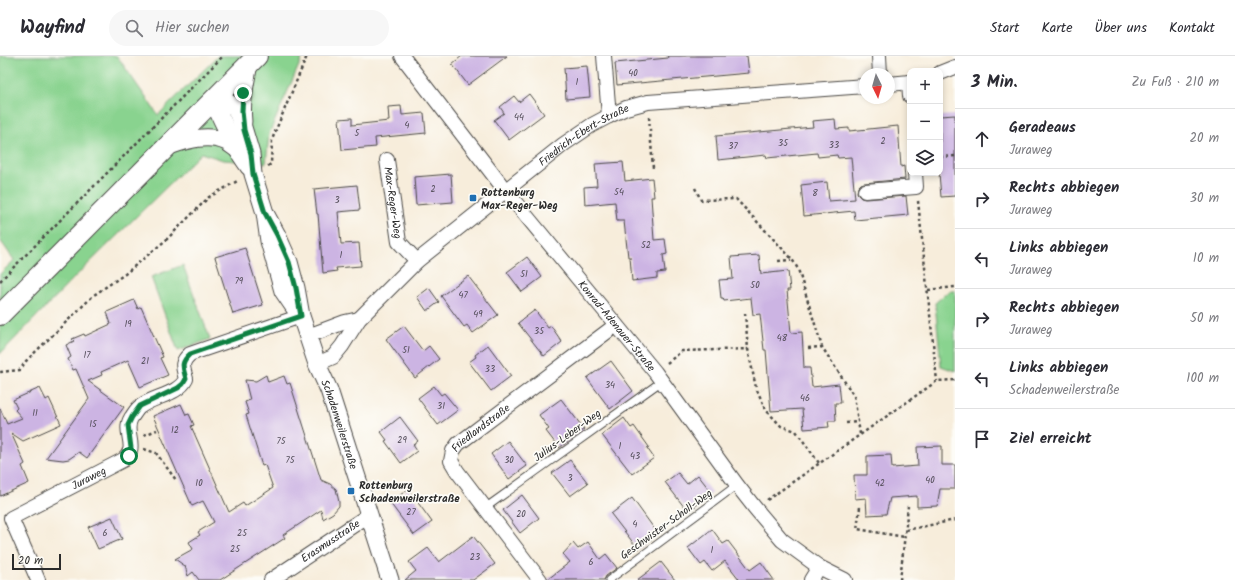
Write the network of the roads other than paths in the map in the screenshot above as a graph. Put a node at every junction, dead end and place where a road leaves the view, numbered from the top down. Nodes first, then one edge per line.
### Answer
1 (402, 56) edge
2 (604, 56) edge
3 (879, 56) edge
4 (253, 60) edge
5 (955, 67) edge
6 (880, 68) edge
7 (943, 72) edge
8 (895, 85) edge
9 (859, 86) edge
10 (907, 86) edge
11 (215, 99) junction
12 (609, 116) junction
13 (244, 130) junction
14 (168, 146) junction
15 (237, 149) junction
16 (387, 160) dead end
17 (253, 174) junction
18 (916, 180) edge
19 (505, 190) junction
20 (866, 191) dead end
21 (417, 261) junction
22 (0, 315) edge
23 (301, 316) junction
24 (359, 319) junction
25 (616, 325) junction
26 (308, 336) junction
27 (316, 364) junction
28 (659, 376) junction
29 (737, 485) junction
30 (485, 508) junction
31 (369, 515) junction
32 (819, 567) junction
33 (38, 580) edge
34 (271, 580) edge
35 (390, 580) edge
36 (540, 580) edge
37 (609, 580) edge
38 (811, 580) edge
39 (846, 580) edge

1 - 19 street, Konrad-Adenauer-Straße
2 - 12 street
3 - 6 street
4 - 11 main road
4 - 13 street, Schadenweilerstraße
5 - 7 street
8 - 10 street
9 - 12 street, Friedrich-Ebert-Straße
11 - 13 street, Schadenweilerstraße
11 - 14 main road
11 - 15 street, Schadenweilerstraße
12 - 19 street, Friedrich-Ebert-Straße
13 - 17 street, Schadenweilerstraße
14 - 15 street
14 - 22 main road
15 - 17 street, Schadenweilerstraße
16 - 21 street, Max-Reger-Weg
17 - 23 street, Schadenweilerstraße
18 - 20 street
19 - 21 street, Friedrich-Ebert-Straße
19 - 25 street, Konrad-Adenauer-Straße
21 - 24 street, Friedrich-Ebert-Straße
23 - 26 street, Schadenweilerstraße
23 - 33 street, Juraweg
24 - 26 street
24 - 27 street, Friedrich-Ebert-Straße
25 - 28 street, Konrad-Adenauer-Straße
25 - 30 street, Friedlandstraße
26 - 27 street, Schadenweilerstraße
27 - 31 street, Schadenweilerstraße
28 - 29 street, Konrad-Adenauer-Straße
28 - 30 lane, Julius-Leber-Weg
29 - 32 street, Konrad-Adenauer-Straße
29 - 37 lane, Geschwister-Scholl-Weg
30 - 36 street, Friedlandstraße
31 - 34 street, Erasmusstraße
31 - 35 street, Schadenweilerstraße
32 - 38 street
32 - 39 street, Konrad-Adenauer-Straße

